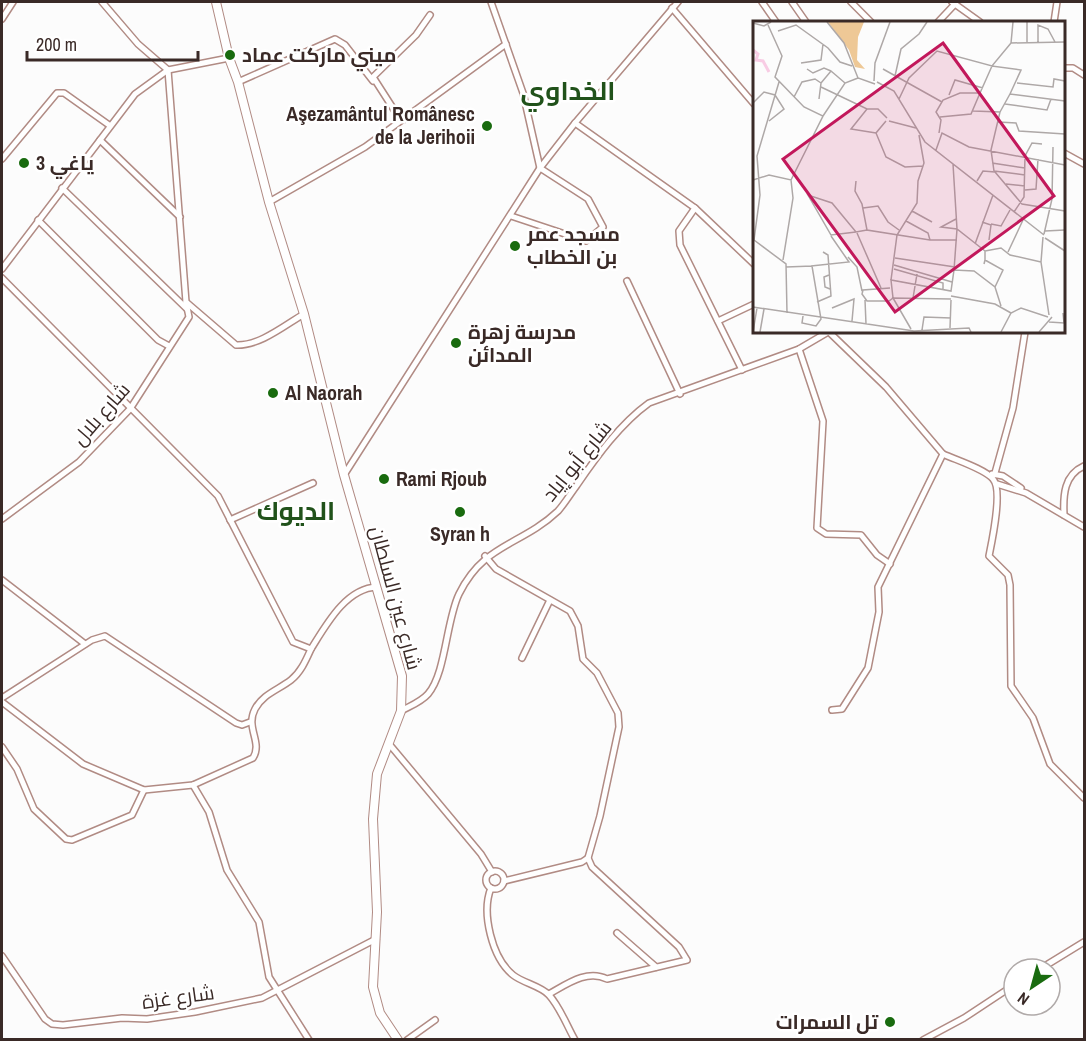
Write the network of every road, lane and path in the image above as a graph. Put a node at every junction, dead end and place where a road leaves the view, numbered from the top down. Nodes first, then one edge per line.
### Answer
1 (13, 2) edge
2 (102, 2) edge
3 (216, 2) edge
4 (491, 2) edge
5 (678, 2) edge
6 (762, 2) edge
7 (792, 2) edge
8 (852, 2) edge
9 (1057, 2) edge
10 (954, 3) edge
11 (672, 8) junction
12 (430, 15) dead end
13 (2, 19) edge
14 (775, 21) edge
15 (805, 21) edge
16 (870, 21) edge
17 (939, 21) edge
18 (979, 21) edge
19 (1054, 21) edge
20 (506, 45) junction
21 (229, 57) junction
22 (1065, 68) edge
23 (168, 70) junction
24 (365, 70) junction
25 (375, 73) junction
26 (1084, 75) edge
27 (373, 81) junction
28 (238, 82) junction
29 (753, 103) edge
30 (405, 119) junction
31 (575, 123) junction
32 (110, 125) junction
33 (100, 140) junction
34 (1065, 154) edge
35 (2, 159) edge
36 (1084, 164) edge
37 (540, 168) junction
38 (62, 188) junction
39 (269, 202) junction
40 (695, 208) junction
41 (511, 216) junction
42 (180, 217) junction
43 (38, 220) junction
44 (753, 263) edge
45 (2, 269) edge
46 (2, 278) edge
47 (627, 281) dead end
48 (753, 304) edge
49 (187, 305) junction
50 (199, 313) junction
51 (304, 314) junction
52 (189, 317) junction
53 (718, 321) junction
54 (827, 333) edge
55 (830, 333) edge
56 (1025, 333) edge
57 (169, 346) junction
58 (799, 349) junction
59 (742, 370) junction
60 (680, 394) junction
61 (130, 409) junction
62 (943, 454) junction
63 (1084, 466) edge
64 (994, 473) junction
65 (986, 474) junction
66 (344, 475) junction
67 (313, 483) dead end
68 (997, 484) junction
69 (1026, 493) junction
70 (2, 508) edge
71 (8, 513) junction
72 (1064, 514) junction
73 (2, 519) edge
74 (230, 520) junction
75 (1084, 527) edge
76 (485, 556) junction
77 (890, 564) junction
78 (2, 580) edge
79 (377, 587) junction
80 (550, 600) junction
81 (85, 644) junction
82 (311, 649) junction
83 (522, 658) dead end
84 (2, 700) edge
85 (832, 710) dead end
86 (401, 711) junction
87 (250, 722) junction
88 (390, 745) junction
89 (2, 747) edge
90 (193, 785) junction
91 (144, 790) junction
92 (1084, 798) edge
93 (588, 858) junction
94 (492, 872) junction
95 (504, 880) junction
96 (491, 888) junction
97 (617, 933) dead end
98 (377, 938) junction
99 (1084, 942) edge
100 (2, 956) edge
101 (1060, 957) edge
102 (656, 967) junction
103 (277, 988) junction
104 (549, 994) junction
105 (1002, 994) edge
106 (435, 1020) dead end
107 (309, 1040) edge
108 (398, 1040) edge
109 (406, 1040) edge
110 (575, 1040) edge
111 (923, 1040) edge

1 - 13 street
2 - 23 street
3 - 21 main road, شارع عين السلطان
4 - 20 street
5 - 11 street
6 - 14 street
7 - 15 street
8 - 16 street
9 - 19 street
10 - 17 street
10 - 18 street
11 - 29 street
11 - 31 street
12 - 25 street
20 - 30 street
20 - 37 street
21 - 23 street
21 - 28 main road, شارع عين السلطان
22 - 26 street
23 - 32 street
23 - 42 street
24 - 25 street
24 - 27 street
24 - 28 street
25 - 27 street
27 - 30 street
28 - 39 main road, شارع عين السلطان
30 - 39 street
31 - 37 street
31 - 40 street
32 - 33 street
32 - 35 street
33 - 38 street
33 - 42 street
34 - 36 street
37 - 41 street
37 - 41 street
38 - 43 street
38 - 49 street
39 - 51 main road, شارع عين السلطان
40 - 44 street
40 - 53 street
41 - 66 street
42 - 49 street
43 - 45 street
43 - 57 street
46 - 61 street
47 - 60 street
48 - 53 street
49 - 50 street
49 - 52 street
50 - 51 street
50 - 52 street
51 - 66 main road, شارع عين السلطان
52 - 57 street, شارع بلال
53 - 59 street
54 - 58 street, شارع أبو إياد
55 - 62 street
56 - 64 street
57 - 61 street, شارع بلال
58 - 59 street, شارع أبو إياد
58 - 77 street
59 - 60 street, شارع أبو إياد
60 - 76 street, شارع أبو إياد
61 - 71 street, شارع بلال
61 - 74 street
62 - 65 street
62 - 77 street
63 - 72 street
64 - 65 street
64 - 69 street
65 - 68 street
66 - 79 main road, شارع عين السلطان
67 - 74 street
68 - 69 street
68 - 92 street
69 - 72 street
70 - 71 street
71 - 73 street, شارع بلال
72 - 75 street
74 - 82 street
76 - 80 street
76 - 86 street, شارع أبو إياد
77 - 85 street
78 - 81 street
79 - 82 street
79 - 86 main road, شارع عين السلطان
80 - 83 street
80 - 93 street
81 - 84 street
81 - 87 street
82 - 87 street
84 - 91 street
86 - 88 main road, شارع عين السلطان
87 - 90 street
88 - 94 street
88 - 98 main road, شارع عين السلطان
89 - 91 street
90 - 91 street
90 - 103 street
93 - 95 street
93 - 102 street
94 - 95 street
94 - 96 street
95 - 96 street
96 - 104 street
97 - 102 street
98 - 103 street, شارع غزة
98 - 108 main road, شارع عين السلطان
99 - 101 street
100 - 103 street, شارع غزة
102 - 104 street
103 - 107 street
104 - 110 street
105 - 111 street
106 - 109 street

